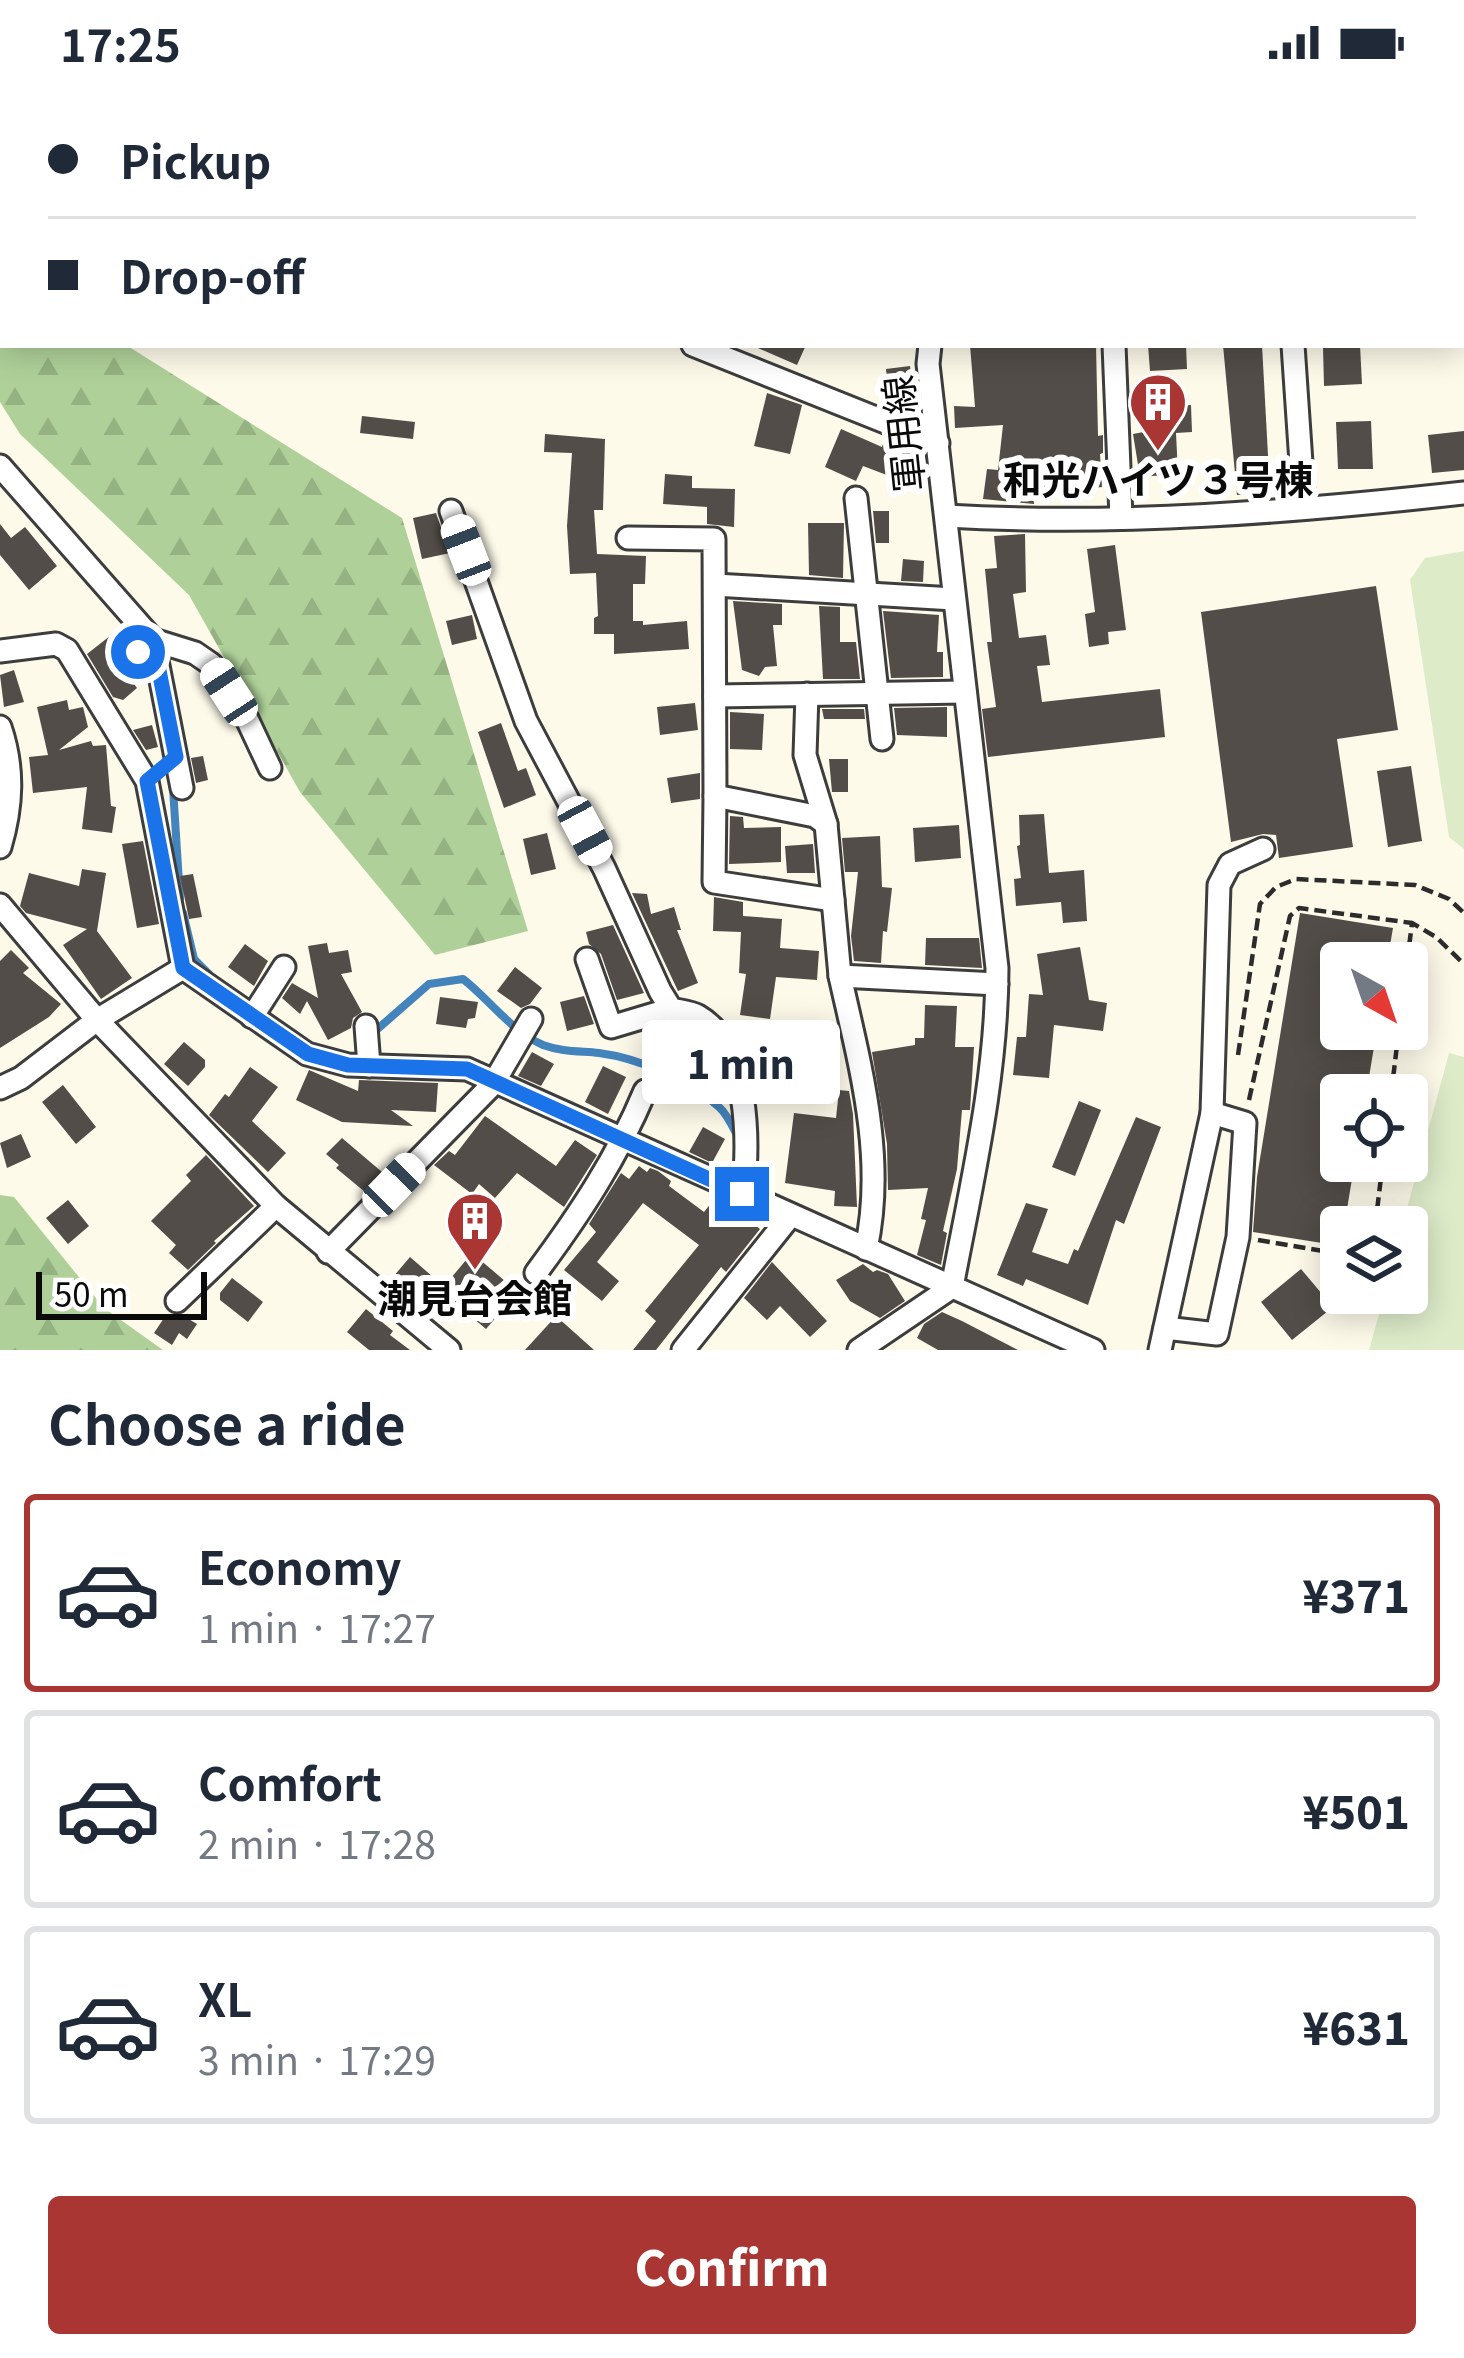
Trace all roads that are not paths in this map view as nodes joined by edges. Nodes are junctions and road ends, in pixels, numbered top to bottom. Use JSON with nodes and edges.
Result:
{"nodes":[{"id":1,"x":700,"y":348,"type":"edge"},
{"id":2,"x":930,"y":348,"type":"edge"},
{"id":3,"x":1114,"y":348,"type":"edge"},
{"id":4,"x":1293,"y":348,"type":"edge"},
{"id":5,"x":938,"y":443,"type":"junction"},
{"id":6,"x":0,"y":466,"type":"edge"},
{"id":7,"x":1464,"y":493,"type":"edge"},
{"id":8,"x":856,"y":499,"type":"dead end"},
{"id":9,"x":1304,"y":507,"type":"junction"},
{"id":10,"x":451,"y":511,"type":"dead end"},
{"id":11,"x":946,"y":516,"type":"junction"},
{"id":12,"x":1121,"y":517,"type":"junction"},
{"id":13,"x":628,"y":538,"type":"dead end"},
{"id":14,"x":715,"y":585,"type":"junction"},
{"id":15,"x":868,"y":594,"type":"junction"},
{"id":16,"x":954,"y":599,"type":"junction"},
{"id":17,"x":146,"y":646,"type":"junction"},
{"id":18,"x":0,"y":651,"type":"edge"},
{"id":19,"x":878,"y":692,"type":"junction"},
{"id":20,"x":964,"y":692,"type":"junction"},
{"id":21,"x":807,"y":694,"type":"junction"},
{"id":22,"x":715,"y":696,"type":"junction"},
{"id":23,"x":0,"y":727,"type":"edge"},
{"id":24,"x":882,"y":739,"type":"dead end"},
{"id":25,"x":171,"y":761,"type":"junction"},
{"id":26,"x":270,"y":768,"type":"dead end"},
{"id":27,"x":147,"y":781,"type":"junction"},
{"id":28,"x":182,"y":788,"type":"dead end"},
{"id":29,"x":715,"y":796,"type":"junction"},
{"id":30,"x":826,"y":824,"type":"junction"},
{"id":31,"x":0,"y":847,"type":"edge"},
{"id":32,"x":1263,"y":849,"type":"dead end"},
{"id":33,"x":833,"y":900,"type":"junction"},
{"id":34,"x":0,"y":905,"type":"edge"},
{"id":35,"x":587,"y":958,"type":"dead end"},
{"id":36,"x":284,"y":967,"type":"dead end"},
{"id":37,"x":183,"y":968,"type":"junction"},
{"id":38,"x":841,"y":976,"type":"junction"},
{"id":39,"x":997,"y":984,"type":"junction"},
{"id":40,"x":670,"y":1009,"type":"junction"},
{"id":41,"x":256,"y":1011,"type":"junction"},
{"id":42,"x":97,"y":1020,"type":"junction"},
{"id":43,"x":525,"y":1029,"type":"dead end"},
{"id":44,"x":493,"y":1084,"type":"junction"},
{"id":45,"x":0,"y":1088,"type":"edge"},
{"id":46,"x":646,"y":1090,"type":"dead end"},
{"id":47,"x":1212,"y":1113,"type":"junction"},
{"id":48,"x":624,"y":1142,"type":"junction"},
{"id":49,"x":742,"y":1194,"type":"junction"},
{"id":50,"x":276,"y":1206,"type":"junction"},
{"id":51,"x":791,"y":1215,"type":"junction"},
{"id":52,"x":866,"y":1249,"type":"junction"},
{"id":53,"x":328,"y":1252,"type":"junction"},
{"id":54,"x":536,"y":1273,"type":"dead end"},
{"id":55,"x":952,"y":1287,"type":"junction"},
{"id":56,"x":177,"y":1301,"type":"dead end"},
{"id":57,"x":1162,"y":1339,"type":"edge"},
{"id":58,"x":449,"y":1350,"type":"edge"},
{"id":59,"x":683,"y":1350,"type":"edge"},
{"id":60,"x":860,"y":1350,"type":"edge"},
{"id":61,"x":1093,"y":1350,"type":"edge"}],
"edges":[{"from":1,"to":5,"type":"street"},
{"from":2,"to":5,"type":"street","name":"軍用線"},
{"from":3,"to":12,"type":"street"},
{"from":4,"to":9,"type":"street"},
{"from":5,"to":11,"type":"street","name":"軍用線"},
{"from":6,"to":17,"type":"street"},
{"from":7,"to":9,"type":"street"},
{"from":8,"to":15,"type":"street"},
{"from":9,"to":12,"type":"street"},
{"from":10,"to":40,"type":"street"},
{"from":11,"to":12,"type":"street"},
{"from":11,"to":16,"type":"street","name":"軍用線"},
{"from":13,"to":14,"type":"street"},
{"from":14,"to":15,"type":"street"},
{"from":14,"to":22,"type":"street"},
{"from":15,"to":16,"type":"street"},
{"from":15,"to":19,"type":"street"},
{"from":16,"to":20,"type":"street","name":"軍用線"},
{"from":17,"to":25,"type":"street"},
{"from":17,"to":26,"type":"street"},
{"from":18,"to":27,"type":"street"},
{"from":19,"to":20,"type":"street"},
{"from":19,"to":21,"type":"street"},
{"from":19,"to":24,"type":"street"},
{"from":20,"to":39,"type":"street","name":"軍用線"},
{"from":21,"to":22,"type":"street"},
{"from":21,"to":30,"type":"street"},
{"from":22,"to":29,"type":"street"},
{"from":23,"to":31,"type":"street"},
{"from":25,"to":27,"type":"street"},
{"from":25,"to":28,"type":"street"},
{"from":27,"to":37,"type":"street"},
{"from":29,"to":30,"type":"street"},
{"from":29,"to":33,"type":"street"},
{"from":30,"to":33,"type":"street"},
{"from":32,"to":47,"type":"street"},
{"from":33,"to":38,"type":"street"},
{"from":34,"to":42,"type":"street"},
{"from":35,"to":40,"type":"street"},
{"from":36,"to":41,"type":"street"},
{"from":37,"to":41,"type":"street"},
{"from":37,"to":42,"type":"street"},
{"from":38,"to":39,"type":"street"},
{"from":38,"to":52,"type":"street"},
{"from":39,"to":55,"type":"street","name":"軍用線"},
{"from":40,"to":49,"type":"street"},
{"from":41,"to":44,"type":"street"},
{"from":42,"to":45,"type":"street"},
{"from":42,"to":50,"type":"street"},
{"from":43,"to":44,"type":"street"},
{"from":44,"to":48,"type":"street"},
{"from":44,"to":53,"type":"street"},
{"from":46,"to":48,"type":"street"},
{"from":47,"to":57,"type":"street"},
{"from":47,"to":57,"type":"street"},
{"from":48,"to":49,"type":"street"},
{"from":48,"to":54,"type":"street"},
{"from":49,"to":51,"type":"street"},
{"from":50,"to":53,"type":"street"},
{"from":50,"to":56,"type":"street"},
{"from":51,"to":52,"type":"street"},
{"from":51,"to":59,"type":"street"},
{"from":52,"to":55,"type":"street"},
{"from":53,"to":58,"type":"street"},
{"from":55,"to":60,"type":"street"},
{"from":55,"to":61,"type":"street"}]}
